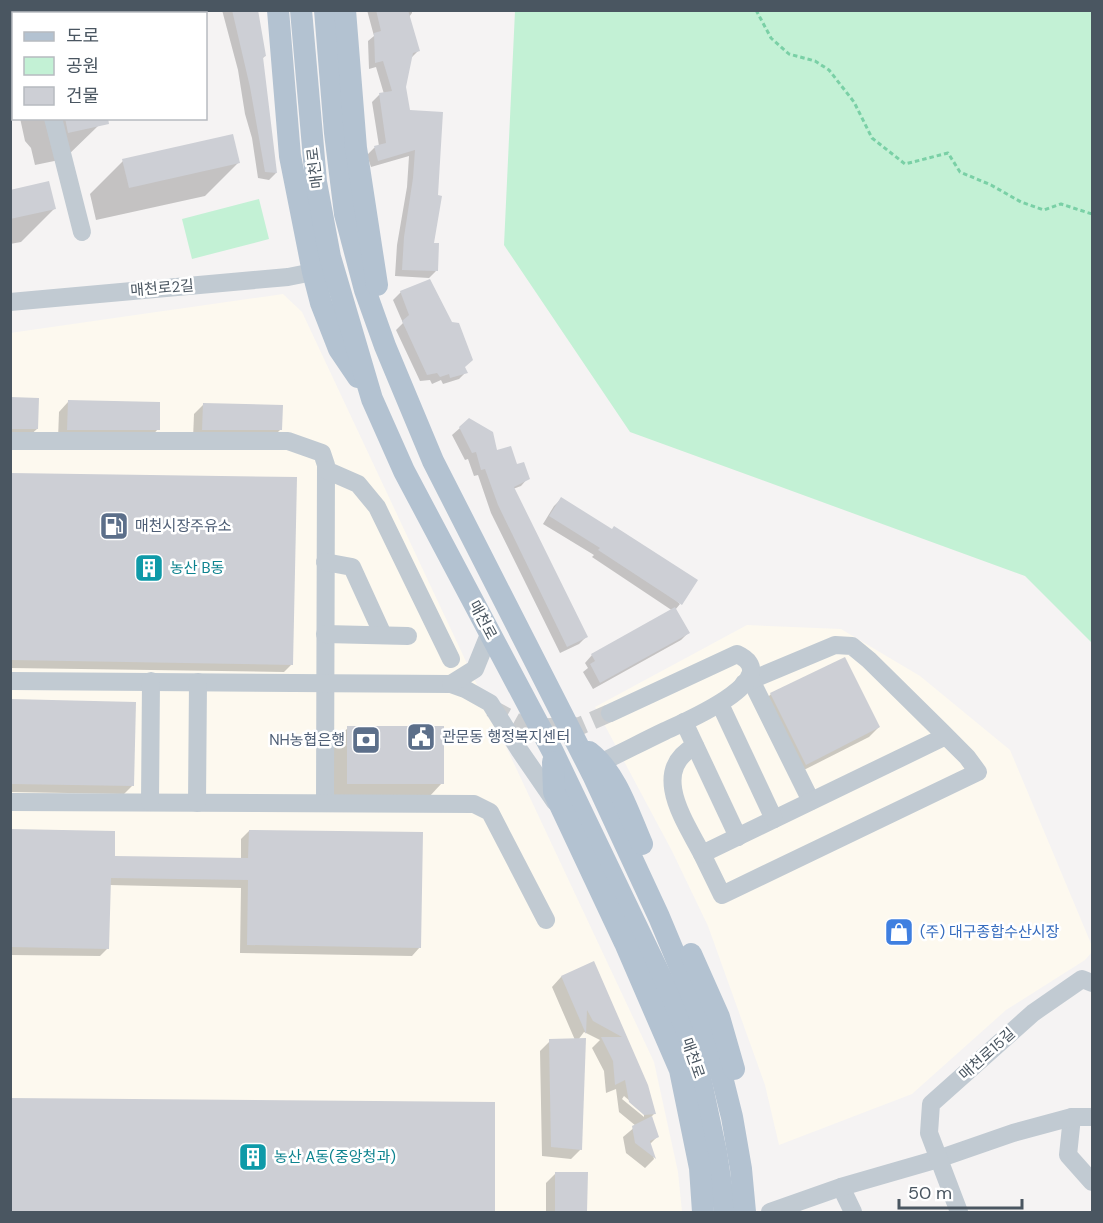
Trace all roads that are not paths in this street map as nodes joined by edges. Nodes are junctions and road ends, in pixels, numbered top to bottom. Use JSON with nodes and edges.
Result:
{"nodes":[{"id":1,"x":278,"y":10,"type":"edge"},
{"id":2,"x":301,"y":10,"type":"edge"},
{"id":3,"x":324,"y":10,"type":"edge"},
{"id":4,"x":345,"y":10,"type":"edge"},
{"id":5,"x":54,"y":120,"type":"edge"},
{"id":6,"x":82,"y":232,"type":"dead end"},
{"id":7,"x":313,"y":272,"type":"junction"},
{"id":8,"x":10,"y":302,"type":"edge"},
{"id":9,"x":385,"y":346,"type":"junction"},
{"id":10,"x":372,"y":399,"type":"junction"},
{"id":11,"x":10,"y":441,"type":"edge"},
{"id":12,"x":326,"y":470,"type":"junction"},
{"id":13,"x":325,"y":562,"type":"junction"},
{"id":14,"x":489,"y":632,"type":"junction"},
{"id":15,"x":325,"y":634,"type":"junction"},
{"id":16,"x":383,"y":635,"type":"junction"},
{"id":17,"x":408,"y":636,"type":"dead end"},
{"id":18,"x":451,"y":659,"type":"dead end"},
{"id":19,"x":10,"y":681,"type":"edge"},
{"id":20,"x":151,"y":681,"type":"junction"},
{"id":21,"x":198,"y":682,"type":"junction"},
{"id":22,"x":325,"y":682,"type":"junction"},
{"id":23,"x":748,"y":682,"type":"junction"},
{"id":24,"x":451,"y":684,"type":"junction"},
{"id":25,"x":720,"y":704,"type":"junction"},
{"id":26,"x":610,"y":713,"type":"tunnel mouth"},
{"id":27,"x":684,"y":722,"type":"junction"},
{"id":28,"x":946,"y":736,"type":"junction"},
{"id":29,"x":576,"y":741,"type":"junction"},
{"id":30,"x":695,"y":746,"type":"junction"},
{"id":31,"x":553,"y":752,"type":"junction"},
{"id":32,"x":602,"y":762,"type":"junction"},
{"id":33,"x":811,"y":801,"type":"junction"},
{"id":34,"x":10,"y":802,"type":"edge"},
{"id":35,"x":150,"y":802,"type":"junction"},
{"id":36,"x":197,"y":803,"type":"junction"},
{"id":37,"x":325,"y":803,"type":"junction"},
{"id":38,"x":565,"y":815,"type":"junction"},
{"id":39,"x":774,"y":819,"type":"junction"},
{"id":40,"x":738,"y":837,"type":"junction"},
{"id":41,"x":702,"y":854,"type":"junction"},
{"id":42,"x":546,"y":920,"type":"dead end"},
{"id":43,"x":1092,"y":983,"type":"edge"},
{"id":44,"x":1072,"y":1117,"type":"junction"},
{"id":45,"x":1092,"y":1117,"type":"edge"},
{"id":46,"x":938,"y":1159,"type":"junction"},
{"id":47,"x":1092,"y":1182,"type":"edge"},
{"id":48,"x":841,"y":1187,"type":"junction"},
{"id":49,"x":703,"y":1212,"type":"edge"},
{"id":50,"x":725,"y":1212,"type":"edge"},
{"id":51,"x":745,"y":1212,"type":"edge"},
{"id":52,"x":759,"y":1212,"type":"edge"},
{"id":53,"x":770,"y":1212,"type":"edge"},
{"id":54,"x":853,"y":1212,"type":"edge"},
{"id":55,"x":959,"y":1212,"type":"edge"}],
"edges":[{"from":1,"to":7,"type":"main road"},
{"from":2,"to":10,"type":"main road","name":"매천로"},
{"from":3,"to":9,"type":"main road","name":"매천로"},
{"from":4,"to":9,"type":"main road"},
{"from":5,"to":6,"type":"street"},
{"from":7,"to":8,"type":"street","name":"매천로2길"},
{"from":7,"to":10,"type":"main road"},
{"from":9,"to":29,"type":"main road","name":"매천로"},
{"from":10,"to":14,"type":"main road","name":"매천로"},
{"from":11,"to":12,"type":"street"},
{"from":12,"to":13,"type":"street"},
{"from":12,"to":18,"type":"street"},
{"from":13,"to":15,"type":"street"},
{"from":13,"to":16,"type":"street"},
{"from":14,"to":24,"type":"street"},
{"from":14,"to":31,"type":"main road","name":"매천로"},
{"from":15,"to":16,"type":"street"},
{"from":15,"to":22,"type":"street"},
{"from":16,"to":17,"type":"street"},
{"from":19,"to":20,"type":"street"},
{"from":20,"to":21,"type":"street"},
{"from":20,"to":35,"type":"street"},
{"from":21,"to":22,"type":"street"},
{"from":21,"to":36,"type":"street"},
{"from":22,"to":24,"type":"street"},
{"from":22,"to":37,"type":"street"},
{"from":23,"to":25,"type":"street"},
{"from":23,"to":26,"type":"street"},
{"from":23,"to":28,"type":"street"},
{"from":23,"to":33,"type":"street"},
{"from":24,"to":38,"type":"street"},
{"from":25,"to":27,"type":"street"},
{"from":25,"to":39,"type":"street"},
{"from":27,"to":30,"type":"street"},
{"from":27,"to":32,"type":"street"},
{"from":28,"to":33,"type":"street"},
{"from":28,"to":41,"type":"street"},
{"from":29,"to":32,"type":"main road"},
{"from":29,"to":51,"type":"main road","name":"매천로"},
{"from":30,"to":40,"type":"street"},
{"from":30,"to":41,"type":"street"},
{"from":31,"to":38,"type":"main road"},
{"from":31,"to":50,"type":"main road","name":"매천로"},
{"from":32,"to":52,"type":"main road"},
{"from":33,"to":39,"type":"street"},
{"from":34,"to":35,"type":"street"},
{"from":35,"to":36,"type":"street"},
{"from":36,"to":37,"type":"street"},
{"from":37,"to":42,"type":"street"},
{"from":38,"to":49,"type":"main road"},
{"from":39,"to":40,"type":"street"},
{"from":40,"to":41,"type":"street"},
{"from":43,"to":46,"type":"street","name":"매천로15길"},
{"from":44,"to":45,"type":"street"},
{"from":44,"to":46,"type":"street"},
{"from":44,"to":47,"type":"street"},
{"from":46,"to":48,"type":"street"},
{"from":46,"to":55,"type":"street","name":"매천로15길"},
{"from":48,"to":53,"type":"street"},
{"from":48,"to":54,"type":"street"}]}
